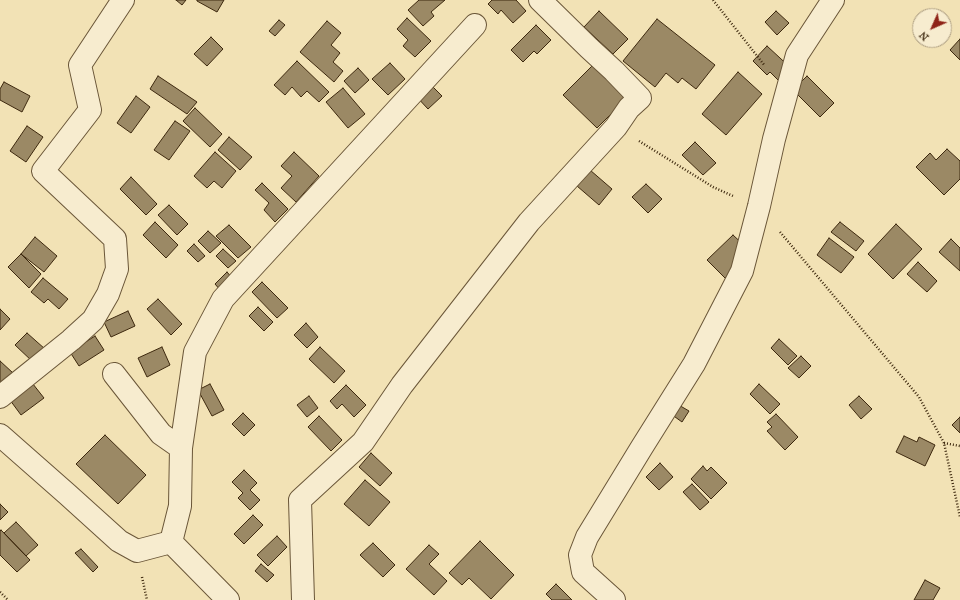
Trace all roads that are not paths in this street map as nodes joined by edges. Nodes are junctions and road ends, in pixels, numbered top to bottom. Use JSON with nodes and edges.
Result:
{"nodes":[{"id":1,"x":123,"y":0,"type":"edge"},
{"id":2,"x":540,"y":0,"type":"edge"},
{"id":3,"x":833,"y":0,"type":"edge"},
{"id":4,"x":474,"y":25,"type":"dead end"},
{"id":5,"x":114,"y":374,"type":"dead end"},
{"id":6,"x":0,"y":397,"type":"edge"},
{"id":7,"x":0,"y":435,"type":"edge"},
{"id":8,"x":180,"y":448,"type":"junction"},
{"id":9,"x":171,"y":542,"type":"junction"},
{"id":10,"x":600,"y":595,"type":"edge"},
{"id":11,"x":228,"y":600,"type":"edge"},
{"id":12,"x":303,"y":600,"type":"edge"}],
"edges":[{"from":1,"to":6,"type":"street"},
{"from":2,"to":12,"type":"street"},
{"from":3,"to":10,"type":"street"},
{"from":4,"to":8,"type":"street"},
{"from":5,"to":8,"type":"street"},
{"from":7,"to":9,"type":"street"},
{"from":8,"to":9,"type":"street"},
{"from":9,"to":11,"type":"street"}]}
